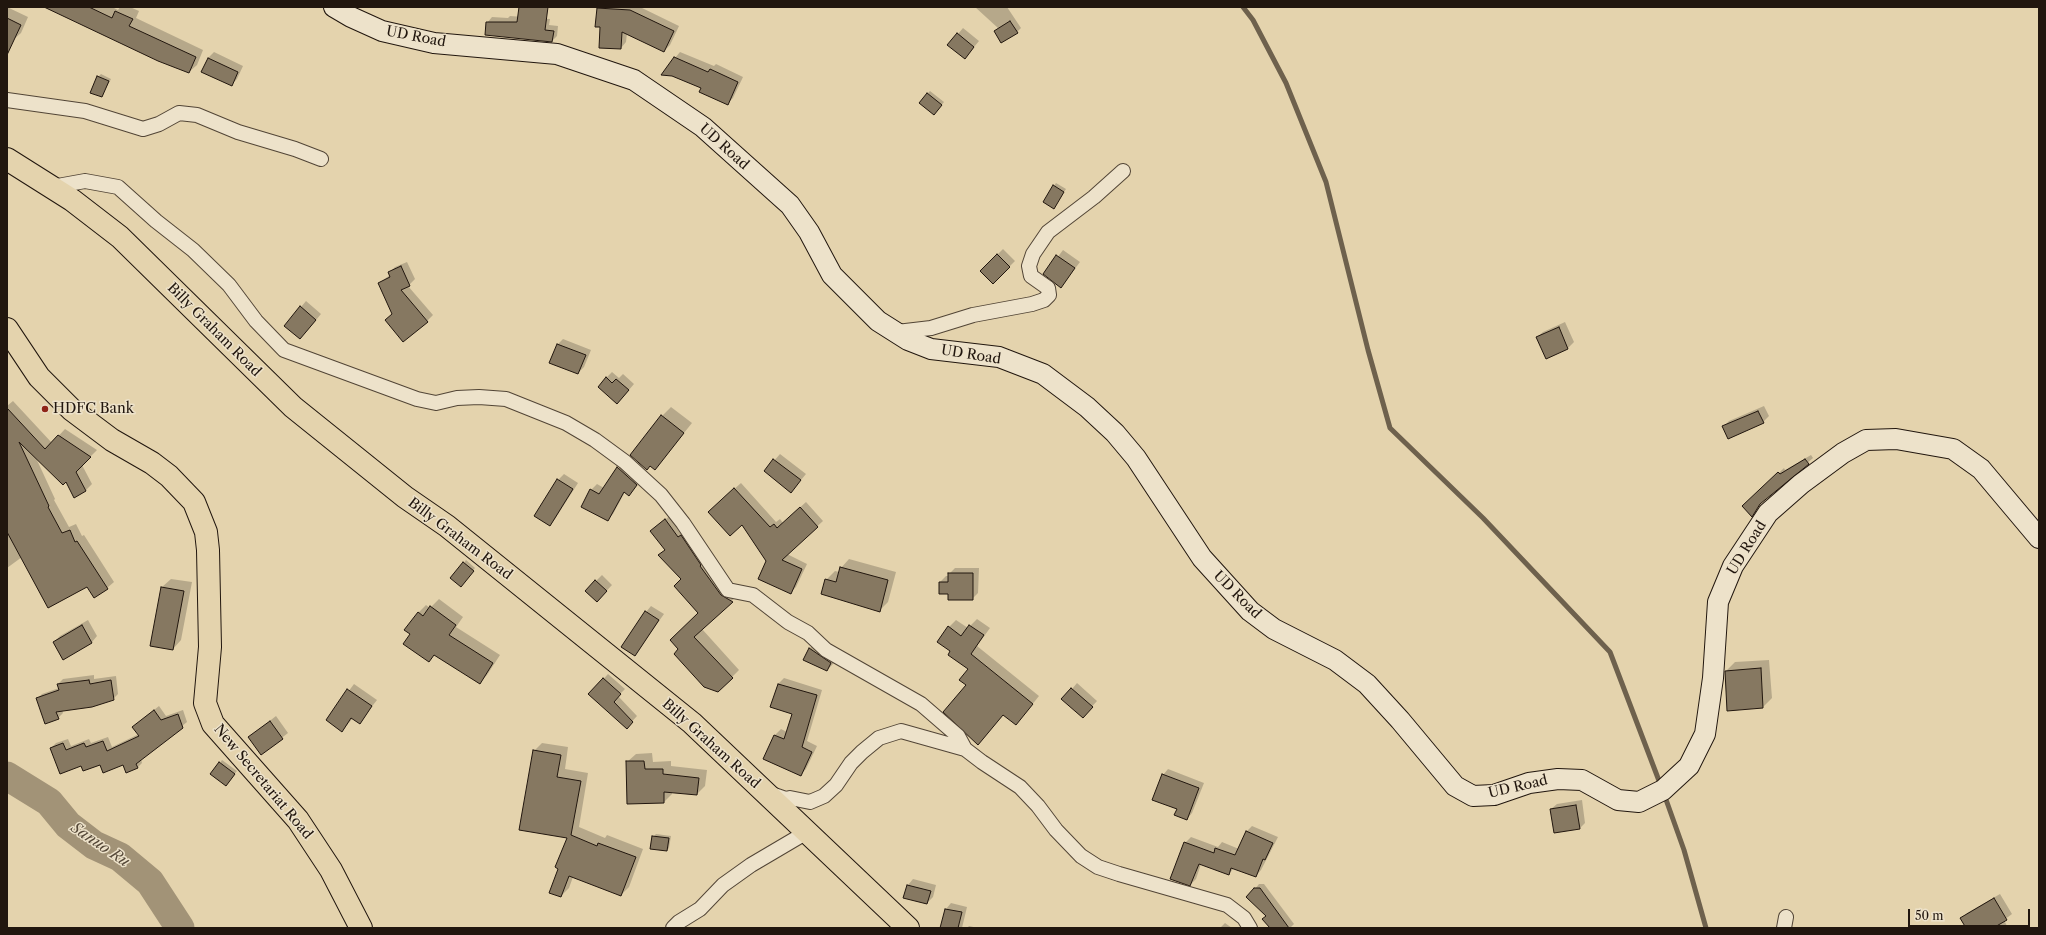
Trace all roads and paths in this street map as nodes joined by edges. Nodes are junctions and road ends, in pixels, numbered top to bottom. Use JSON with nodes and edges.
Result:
{"nodes":[{"id":1,"x":334,"y":7,"type":"edge"},
{"id":2,"x":7,"y":100,"type":"edge"},
{"id":3,"x":7,"y":159,"type":"edge"},
{"id":4,"x":322,"y":159,"type":"dead end"},
{"id":5,"x":1123,"y":171,"type":"dead end"},
{"id":6,"x":52,"y":187,"type":"junction"},
{"id":7,"x":7,"y":329,"type":"edge"},
{"id":8,"x":897,"y":332,"type":"junction"},
{"id":9,"x":2039,"y":538,"type":"edge"},
{"id":10,"x":964,"y":749,"type":"junction"},
{"id":11,"x":763,"y":790,"type":"junction"},
{"id":12,"x":807,"y":832,"type":"junction"},
{"id":13,"x":361,"y":928,"type":"edge"},
{"id":14,"x":673,"y":928,"type":"edge"},
{"id":15,"x":908,"y":928,"type":"edge"},
{"id":16,"x":1250,"y":928,"type":"edge"}],
"edges":[{"from":1,"to":8,"type":"main road","name":"UD Road"},
{"from":2,"to":4,"type":"street"},
{"from":3,"to":6,"type":"main road","name":"Billy Graham Road"},
{"from":5,"to":8,"type":"street"},
{"from":6,"to":10,"type":"street"},
{"from":6,"to":11,"type":"main road","name":"Billy Graham Road"},
{"from":7,"to":13,"type":"main road","name":"New Secretariat Road"},
{"from":8,"to":9,"type":"main road","name":"UD Road"},
{"from":10,"to":11,"type":"street"},
{"from":10,"to":16,"type":"street"},
{"from":11,"to":12,"type":"main road","name":"Billy Graham Road"},
{"from":12,"to":14,"type":"street"},
{"from":12,"to":15,"type":"main road","name":"Billy Graham Road"}]}
